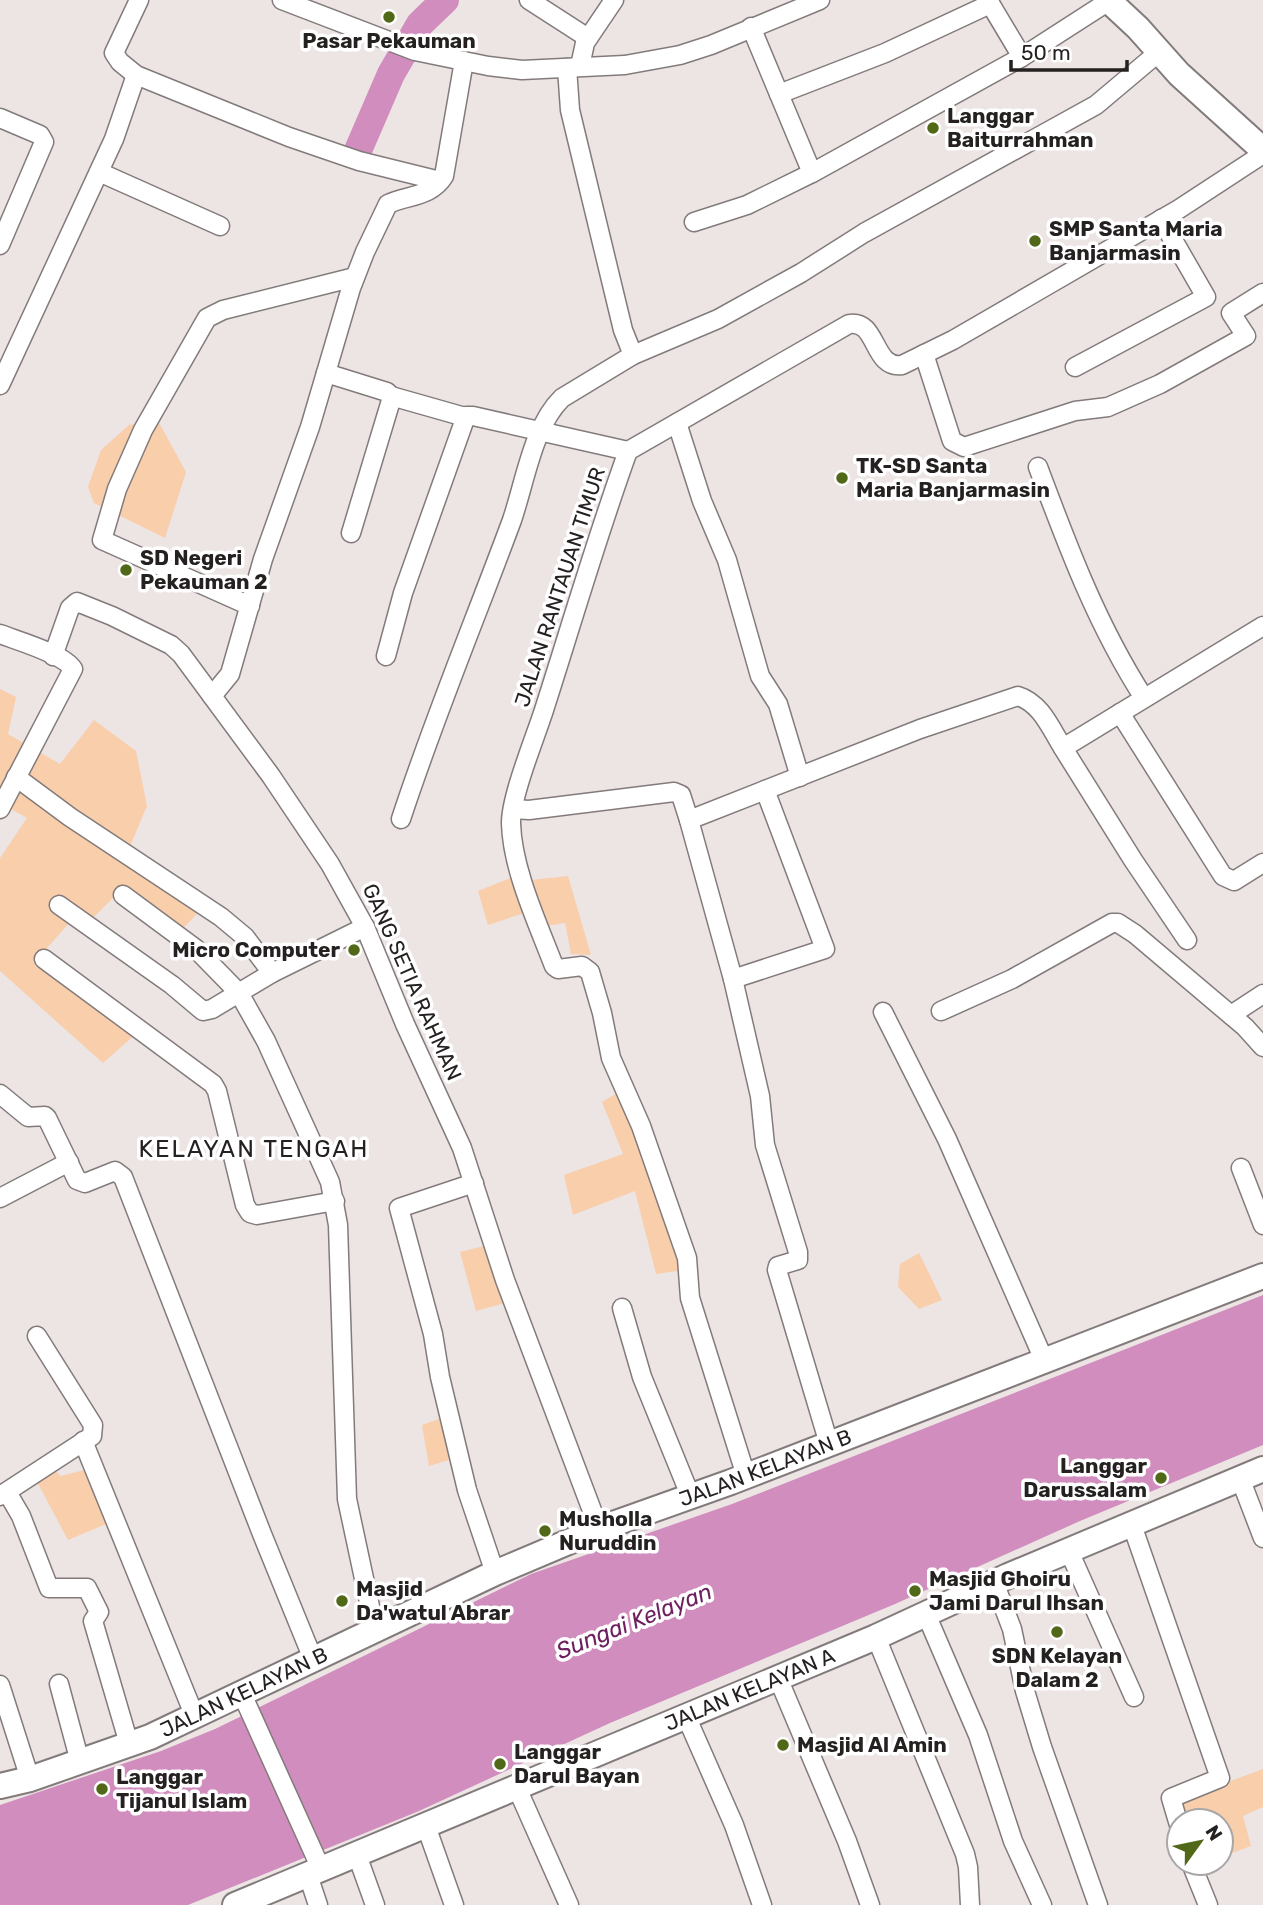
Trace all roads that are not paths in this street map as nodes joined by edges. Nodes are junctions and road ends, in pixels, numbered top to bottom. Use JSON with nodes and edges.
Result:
{"nodes":[{"id":1,"x":139,"y":0,"type":"edge"},
{"id":2,"x":282,"y":0,"type":"edge"},
{"id":3,"x":530,"y":0,"type":"edge"},
{"id":4,"x":614,"y":0,"type":"edge"},
{"id":5,"x":820,"y":0,"type":"edge"},
{"id":6,"x":1109,"y":1,"type":"edge"},
{"id":7,"x":989,"y":2,"type":"edge"},
{"id":8,"x":751,"y":27,"type":"junction"},
{"id":9,"x":589,"y":38,"type":"junction"},
{"id":10,"x":1159,"y":52,"type":"junction"},
{"id":11,"x":1022,"y":57,"type":"junction"},
{"id":12,"x":464,"y":61,"type":"junction"},
{"id":13,"x":573,"y":67,"type":"junction"},
{"id":14,"x":136,"y":75,"type":"junction"},
{"id":15,"x":779,"y":94,"type":"junction"},
{"id":16,"x":0,"y":118,"type":"edge"},
{"id":17,"x":1263,"y":152,"type":"edge"},
{"id":18,"x":99,"y":172,"type":"junction"},
{"id":19,"x":812,"y":173,"type":"junction"},
{"id":20,"x":440,"y":181,"type":"junction"},
{"id":21,"x":1161,"y":219,"type":"junction"},
{"id":22,"x":694,"y":222,"type":"dead end"},
{"id":23,"x":220,"y":226,"type":"dead end"},
{"id":24,"x":0,"y":245,"type":"edge"},
{"id":25,"x":355,"y":277,"type":"junction"},
{"id":26,"x":1263,"y":293,"type":"edge"},
{"id":27,"x":924,"y":354,"type":"junction"},
{"id":28,"x":633,"y":355,"type":"junction"},
{"id":29,"x":1075,"y":367,"type":"dead end"},
{"id":30,"x":326,"y":373,"type":"junction"},
{"id":31,"x":0,"y":385,"type":"edge"},
{"id":32,"x":391,"y":396,"type":"junction"},
{"id":33,"x":465,"y":417,"type":"junction"},
{"id":34,"x":677,"y":423,"type":"junction"},
{"id":35,"x":540,"y":431,"type":"junction"},
{"id":36,"x":628,"y":450,"type":"junction"},
{"id":37,"x":1038,"y":467,"type":"dead end"},
{"id":38,"x":351,"y":533,"type":"dead end"},
{"id":39,"x":250,"y":606,"type":"junction"},
{"id":40,"x":1263,"y":626,"type":"edge"},
{"id":41,"x":0,"y":634,"type":"edge"},
{"id":42,"x":53,"y":656,"type":"junction"},
{"id":43,"x":386,"y":656,"type":"dead end"},
{"id":44,"x":212,"y":696,"type":"junction"},
{"id":45,"x":1143,"y":698,"type":"junction"},
{"id":46,"x":1120,"y":713,"type":"junction"},
{"id":47,"x":1063,"y":748,"type":"junction"},
{"id":48,"x":16,"y":777,"type":"junction"},
{"id":49,"x":800,"y":777,"type":"junction"},
{"id":50,"x":765,"y":790,"type":"junction"},
{"id":51,"x":0,"y":809,"type":"edge"},
{"id":52,"x":513,"y":810,"type":"junction"},
{"id":53,"x":401,"y":819,"type":"dead end"},
{"id":54,"x":689,"y":820,"type":"junction"},
{"id":55,"x":1263,"y":863,"type":"edge"},
{"id":56,"x":123,"y":895,"type":"dead end"},
{"id":57,"x":59,"y":905,"type":"dead end"},
{"id":58,"x":365,"y":927,"type":"junction"},
{"id":59,"x":1187,"y":940,"type":"dead end"},
{"id":60,"x":44,"y":959,"type":"dead end"},
{"id":61,"x":271,"y":973,"type":"junction"},
{"id":62,"x":733,"y":979,"type":"junction"},
{"id":63,"x":239,"y":993,"type":"junction"},
{"id":64,"x":1263,"y":994,"type":"edge"},
{"id":65,"x":941,"y":1011,"type":"dead end"},
{"id":66,"x":883,"y":1012,"type":"dead end"},
{"id":67,"x":1231,"y":1015,"type":"junction"},
{"id":68,"x":1263,"y":1047,"type":"edge"},
{"id":69,"x":0,"y":1094,"type":"edge"},
{"id":70,"x":69,"y":1162,"type":"junction"},
{"id":71,"x":1241,"y":1168,"type":"dead end"},
{"id":72,"x":474,"y":1183,"type":"junction"},
{"id":73,"x":0,"y":1198,"type":"edge"},
{"id":74,"x":335,"y":1201,"type":"junction"},
{"id":75,"x":1263,"y":1225,"type":"edge"},
{"id":76,"x":1263,"y":1276,"type":"edge"},
{"id":77,"x":621,"y":1307,"type":"dead end"},
{"id":78,"x":37,"y":1336,"type":"dead end"},
{"id":79,"x":1044,"y":1360,"type":"junction"},
{"id":80,"x":83,"y":1441,"type":"junction"},
{"id":81,"x":829,"y":1444,"type":"junction"},
{"id":82,"x":1252,"y":1473,"type":"edge"},
{"id":83,"x":746,"y":1476,"type":"junction"},
{"id":84,"x":4,"y":1494,"type":"edge"},
{"id":85,"x":690,"y":1495,"type":"junction"},
{"id":86,"x":1132,"y":1525,"type":"junction"},
{"id":87,"x":599,"y":1529,"type":"junction"},
{"id":88,"x":1263,"y":1538,"type":"edge"},
{"id":89,"x":1069,"y":1550,"type":"junction"},
{"id":90,"x":495,"y":1573,"type":"junction"},
{"id":91,"x":994,"y":1582,"type":"junction"},
{"id":92,"x":926,"y":1614,"type":"junction"},
{"id":93,"x":375,"y":1630,"type":"junction"},
{"id":94,"x":876,"y":1637,"type":"junction"},
{"id":95,"x":313,"y":1659,"type":"junction"},
{"id":96,"x":778,"y":1678,"type":"junction"},
{"id":97,"x":59,"y":1684,"type":"dead end"},
{"id":98,"x":0,"y":1685,"type":"edge"},
{"id":99,"x":1134,"y":1696,"type":"dead end"},
{"id":100,"x":244,"y":1700,"type":"junction"},
{"id":101,"x":686,"y":1716,"type":"junction"},
{"id":102,"x":195,"y":1717,"type":"junction"},
{"id":103,"x":129,"y":1744,"type":"junction"},
{"id":104,"x":80,"y":1762,"type":"junction"},
{"id":105,"x":30,"y":1779,"type":"junction"},
{"id":106,"x":0,"y":1786,"type":"edge"},
{"id":107,"x":517,"y":1788,"type":"junction"},
{"id":108,"x":1174,"y":1807,"type":"edge"},
{"id":109,"x":426,"y":1826,"type":"junction"},
{"id":110,"x":356,"y":1855,"type":"junction"},
{"id":111,"x":316,"y":1868,"type":"junction"},
{"id":112,"x":1197,"y":1877,"type":"edge"},
{"id":113,"x":235,"y":1905,"type":"edge"},
{"id":114,"x":318,"y":1905,"type":"edge"},
{"id":115,"x":376,"y":1905,"type":"edge"},
{"id":116,"x":454,"y":1905,"type":"edge"},
{"id":117,"x":569,"y":1905,"type":"edge"},
{"id":118,"x":762,"y":1905,"type":"edge"},
{"id":119,"x":870,"y":1905,"type":"edge"},
{"id":120,"x":970,"y":1905,"type":"edge"},
{"id":121,"x":1042,"y":1905,"type":"edge"},
{"id":122,"x":1098,"y":1905,"type":"edge"},
{"id":123,"x":1208,"y":1905,"type":"edge"}],
"edges":[{"from":1,"to":14,"type":"street"},
{"from":2,"to":12,"type":"street"},
{"from":3,"to":9,"type":"street"},
{"from":4,"to":9,"type":"street"},
{"from":5,"to":8,"type":"street"},
{"from":6,"to":10,"type":"street"},
{"from":6,"to":11,"type":"street"},
{"from":7,"to":11,"type":"street"},
{"from":7,"to":15,"type":"street"},
{"from":8,"to":13,"type":"street"},
{"from":8,"to":15,"type":"street"},
{"from":9,"to":13,"type":"street"},
{"from":10,"to":17,"type":"street"},
{"from":10,"to":28,"type":"street"},
{"from":11,"to":19,"type":"street"},
{"from":12,"to":13,"type":"street"},
{"from":12,"to":20,"type":"street"},
{"from":13,"to":28,"type":"street"},
{"from":14,"to":18,"type":"street"},
{"from":14,"to":20,"type":"street"},
{"from":15,"to":19,"type":"street"},
{"from":16,"to":24,"type":"street"},
{"from":17,"to":21,"type":"street","name":"JALAN RANTAUAN TIMUR"},
{"from":18,"to":23,"type":"street"},
{"from":18,"to":31,"type":"street"},
{"from":19,"to":22,"type":"street"},
{"from":20,"to":25,"type":"street"},
{"from":21,"to":27,"type":"street","name":"JALAN RANTAUAN TIMUR"},
{"from":21,"to":29,"type":"street"},
{"from":25,"to":30,"type":"street"},
{"from":25,"to":39,"type":"street"},
{"from":26,"to":27,"type":"street"},
{"from":27,"to":34,"type":"street","name":"JALAN RANTAUAN TIMUR"},
{"from":28,"to":35,"type":"street"},
{"from":30,"to":32,"type":"street"},
{"from":30,"to":39,"type":"street"},
{"from":32,"to":33,"type":"street"},
{"from":32,"to":38,"type":"street"},
{"from":33,"to":35,"type":"street"},
{"from":33,"to":43,"type":"street"},
{"from":34,"to":36,"type":"street","name":"JALAN RANTAUAN TIMUR"},
{"from":34,"to":49,"type":"street"},
{"from":35,"to":36,"type":"street"},
{"from":35,"to":53,"type":"street"},
{"from":36,"to":52,"type":"street","name":"JALAN RANTAUAN TIMUR"},
{"from":37,"to":45,"type":"street"},
{"from":39,"to":44,"type":"street"},
{"from":40,"to":45,"type":"street"},
{"from":41,"to":42,"type":"street"},
{"from":42,"to":44,"type":"street","name":"GANG SETIA RAHMAN"},
{"from":42,"to":48,"type":"street"},
{"from":44,"to":58,"type":"street","name":"GANG SETIA RAHMAN"},
{"from":45,"to":46,"type":"street"},
{"from":46,"to":47,"type":"street"},
{"from":46,"to":55,"type":"street"},
{"from":47,"to":49,"type":"street"},
{"from":47,"to":59,"type":"street"},
{"from":48,"to":51,"type":"street"},
{"from":48,"to":61,"type":"street"},
{"from":49,"to":50,"type":"street"},
{"from":50,"to":54,"type":"street"},
{"from":50,"to":62,"type":"street"},
{"from":52,"to":54,"type":"street"},
{"from":52,"to":83,"type":"street","name":"JALAN RANTAUAN TIMUR"},
{"from":54,"to":62,"type":"street"},
{"from":56,"to":63,"type":"street"},
{"from":57,"to":63,"type":"street"},
{"from":58,"to":61,"type":"street"},
{"from":58,"to":72,"type":"street","name":"GANG SETIA RAHMAN"},
{"from":60,"to":74,"type":"street"},
{"from":61,"to":63,"type":"street"},
{"from":62,"to":81,"type":"street"},
{"from":63,"to":74,"type":"street"},
{"from":64,"to":67,"type":"street"},
{"from":65,"to":67,"type":"street"},
{"from":66,"to":79,"type":"street"},
{"from":67,"to":68,"type":"street"},
{"from":69,"to":70,"type":"street"},
{"from":70,"to":73,"type":"street"},
{"from":70,"to":95,"type":"street"},
{"from":71,"to":75,"type":"street"},
{"from":72,"to":87,"type":"street","name":"GANG SETIA RAHMAN"},
{"from":72,"to":90,"type":"street"},
{"from":74,"to":93,"type":"street"},
{"from":76,"to":79,"type":"street","name":"JALAN KELAYAN B"},
{"from":77,"to":85,"type":"street"},
{"from":78,"to":80,"type":"street"},
{"from":79,"to":81,"type":"street","name":"JALAN KELAYAN B"},
{"from":80,"to":84,"type":"street"},
{"from":80,"to":102,"type":"street"},
{"from":81,"to":83,"type":"street","name":"JALAN KELAYAN B"},
{"from":82,"to":86,"type":"street","name":"JALAN KELAYAN A"},
{"from":82,"to":88,"type":"street"},
{"from":83,"to":85,"type":"street","name":"JALAN KELAYAN B"},
{"from":84,"to":103,"type":"street"},
{"from":85,"to":87,"type":"street","name":"JALAN KELAYAN B"},
{"from":86,"to":89,"type":"street","name":"JALAN KELAYAN A"},
{"from":86,"to":108,"type":"street"},
{"from":87,"to":90,"type":"street","name":"JALAN KELAYAN B"},
{"from":89,"to":91,"type":"street","name":"JALAN KELAYAN A"},
{"from":89,"to":99,"type":"street"},
{"from":90,"to":93,"type":"street","name":"JALAN KELAYAN B"},
{"from":91,"to":92,"type":"street","name":"JALAN KELAYAN A"},
{"from":91,"to":122,"type":"street"},
{"from":92,"to":94,"type":"street","name":"JALAN KELAYAN A"},
{"from":92,"to":121,"type":"street"},
{"from":93,"to":95,"type":"street","name":"JALAN KELAYAN B"},
{"from":94,"to":96,"type":"street","name":"JALAN KELAYAN A"},
{"from":94,"to":120,"type":"street"},
{"from":95,"to":100,"type":"street","name":"JALAN KELAYAN B"},
{"from":96,"to":101,"type":"street","name":"JALAN KELAYAN A"},
{"from":96,"to":119,"type":"street"},
{"from":97,"to":104,"type":"street"},
{"from":98,"to":105,"type":"street"},
{"from":100,"to":102,"type":"street","name":"JALAN KELAYAN B"},
{"from":100,"to":111,"type":"street"},
{"from":101,"to":107,"type":"street","name":"JALAN KELAYAN A"},
{"from":101,"to":118,"type":"street"},
{"from":102,"to":103,"type":"street","name":"JALAN KELAYAN B"},
{"from":103,"to":104,"type":"street","name":"JALAN KELAYAN B"},
{"from":104,"to":105,"type":"street","name":"JALAN KELAYAN B"},
{"from":105,"to":106,"type":"street","name":"JALAN KELAYAN B"},
{"from":107,"to":109,"type":"street","name":"JALAN KELAYAN A"},
{"from":107,"to":117,"type":"street"},
{"from":109,"to":110,"type":"street","name":"JALAN KELAYAN A"},
{"from":109,"to":116,"type":"street"},
{"from":110,"to":111,"type":"street","name":"JALAN KELAYAN A"},
{"from":110,"to":115,"type":"street"},
{"from":111,"to":113,"type":"street","name":"JALAN KELAYAN A"},
{"from":111,"to":114,"type":"street"},
{"from":112,"to":123,"type":"street"}]}
